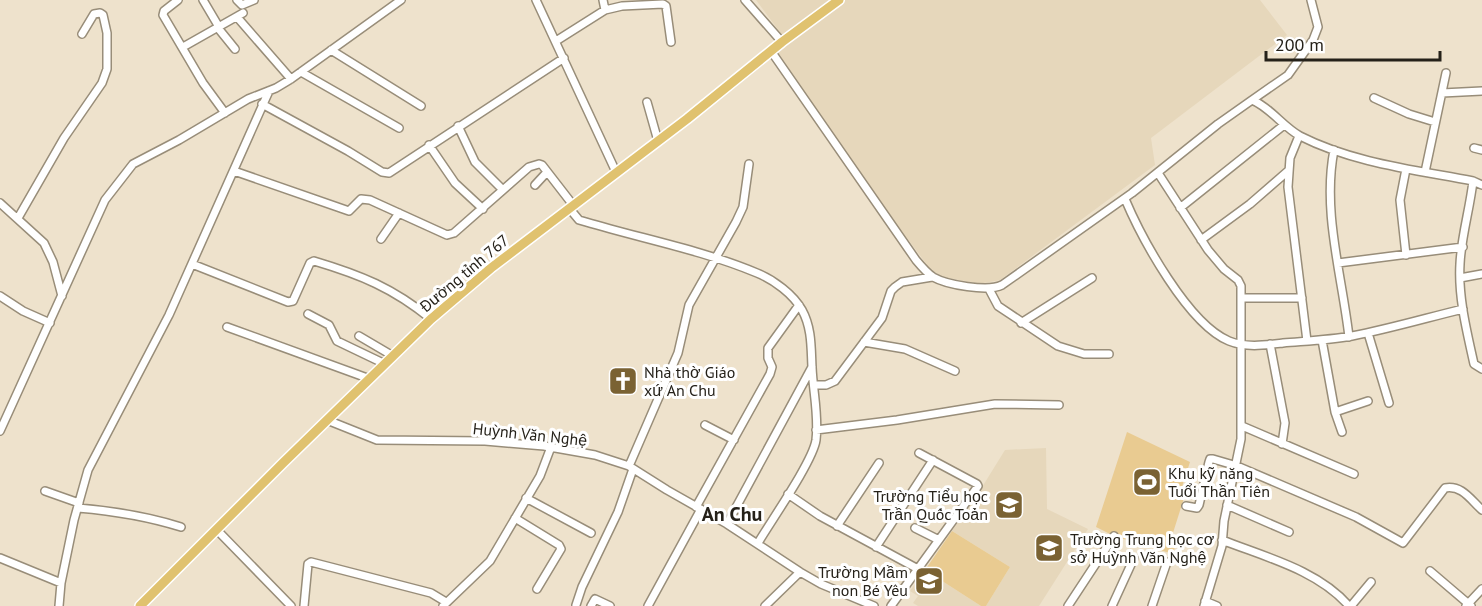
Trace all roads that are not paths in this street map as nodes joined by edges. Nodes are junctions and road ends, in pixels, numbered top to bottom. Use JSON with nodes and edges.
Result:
{"nodes":[{"id":1,"x":178,"y":0,"type":"edge"},
{"id":2,"x":202,"y":0,"type":"edge"},
{"id":3,"x":237,"y":0,"type":"edge"},
{"id":4,"x":254,"y":0,"type":"edge"},
{"id":5,"x":400,"y":0,"type":"edge"},
{"id":6,"x":536,"y":0,"type":"edge"},
{"id":7,"x":603,"y":0,"type":"edge"},
{"id":8,"x":745,"y":0,"type":"edge"},
{"id":9,"x":839,"y":0,"type":"edge"},
{"id":10,"x":1311,"y":0,"type":"edge"},
{"id":11,"x":623,"y":3,"type":"edge"},
{"id":12,"x":605,"y":10,"type":"junction"},
{"id":13,"x":218,"y":28,"type":"junction"},
{"id":14,"x":82,"y":33,"type":"dead end"},
{"id":15,"x":556,"y":41,"type":"junction"},
{"id":16,"x":671,"y":42,"type":"dead end"},
{"id":17,"x":782,"y":42,"type":"junction"},
{"id":18,"x":183,"y":47,"type":"junction"},
{"id":19,"x":235,"y":49,"type":"dead end"},
{"id":20,"x":331,"y":50,"type":"junction"},
{"id":21,"x":771,"y":51,"type":"junction"},
{"id":22,"x":564,"y":58,"type":"junction"},
{"id":23,"x":301,"y":72,"type":"junction"},
{"id":24,"x":1446,"y":73,"type":"dead end"},
{"id":25,"x":291,"y":79,"type":"junction"},
{"id":26,"x":269,"y":91,"type":"junction"},
{"id":27,"x":1482,"y":91,"type":"edge"},
{"id":28,"x":1442,"y":93,"type":"junction"},
{"id":29,"x":1374,"y":98,"type":"dead end"},
{"id":30,"x":1252,"y":100,"type":"junction"},
{"id":31,"x":647,"y":102,"type":"dead end"},
{"id":32,"x":262,"y":104,"type":"junction"},
{"id":33,"x":421,"y":106,"type":"dead end"},
{"id":34,"x":225,"y":113,"type":"junction"},
{"id":35,"x":1435,"y":122,"type":"junction"},
{"id":36,"x":1284,"y":125,"type":"junction"},
{"id":37,"x":458,"y":126,"type":"junction"},
{"id":38,"x":399,"y":128,"type":"dead end"},
{"id":39,"x":1299,"y":135,"type":"junction"},
{"id":40,"x":658,"y":141,"type":"junction"},
{"id":41,"x":429,"y":146,"type":"junction"},
{"id":42,"x":1334,"y":150,"type":"junction"},
{"id":43,"x":749,"y":164,"type":"dead end"},
{"id":44,"x":1406,"y":169,"type":"junction"},
{"id":45,"x":234,"y":171,"type":"junction"},
{"id":46,"x":1288,"y":171,"type":"junction"},
{"id":47,"x":547,"y":172,"type":"junction"},
{"id":48,"x":616,"y":172,"type":"junction"},
{"id":49,"x":1425,"y":172,"type":"junction"},
{"id":50,"x":1158,"y":173,"type":"junction"},
{"id":51,"x":1473,"y":181,"type":"junction"},
{"id":52,"x":536,"y":184,"type":"dead end"},
{"id":53,"x":1482,"y":185,"type":"edge"},
{"id":54,"x":504,"y":190,"type":"junction"},
{"id":55,"x":1125,"y":199,"type":"junction"},
{"id":56,"x":0,"y":203,"type":"edge"},
{"id":57,"x":571,"y":207,"type":"junction"},
{"id":58,"x":1180,"y":207,"type":"junction"},
{"id":59,"x":483,"y":209,"type":"junction"},
{"id":60,"x":399,"y":213,"type":"junction"},
{"id":61,"x":18,"y":218,"type":"junction"},
{"id":62,"x":381,"y":239,"type":"dead end"},
{"id":63,"x":1201,"y":240,"type":"junction"},
{"id":64,"x":1463,"y":247,"type":"junction"},
{"id":65,"x":1406,"y":255,"type":"junction"},
{"id":66,"x":714,"y":258,"type":"junction"},
{"id":67,"x":1338,"y":263,"type":"junction"},
{"id":68,"x":192,"y":264,"type":"junction"},
{"id":69,"x":1482,"y":274,"type":"edge"},
{"id":70,"x":932,"y":277,"type":"junction"},
{"id":71,"x":1092,"y":278,"type":"dead end"},
{"id":72,"x":1460,"y":278,"type":"junction"},
{"id":73,"x":989,"y":289,"type":"junction"},
{"id":74,"x":0,"y":296,"type":"edge"},
{"id":75,"x":62,"y":296,"type":"junction"},
{"id":76,"x":1241,"y":298,"type":"junction"},
{"id":77,"x":1302,"y":298,"type":"junction"},
{"id":78,"x":799,"y":305,"type":"junction"},
{"id":79,"x":1463,"y":309,"type":"junction"},
{"id":80,"x":308,"y":314,"type":"dead end"},
{"id":81,"x":431,"y":319,"type":"junction"},
{"id":82,"x":50,"y":322,"type":"junction"},
{"id":83,"x":1021,"y":323,"type":"junction"},
{"id":84,"x":227,"y":327,"type":"dead end"},
{"id":85,"x":1368,"y":333,"type":"junction"},
{"id":86,"x":359,"y":336,"type":"dead end"},
{"id":87,"x":1349,"y":337,"type":"junction"},
{"id":88,"x":1322,"y":340,"type":"junction"},
{"id":89,"x":1307,"y":341,"type":"junction"},
{"id":90,"x":864,"y":342,"type":"junction"},
{"id":91,"x":1241,"y":344,"type":"junction"},
{"id":92,"x":1270,"y":344,"type":"junction"},
{"id":93,"x":1109,"y":354,"type":"dead end"},
{"id":94,"x":393,"y":356,"type":"junction"},
{"id":95,"x":385,"y":364,"type":"junction"},
{"id":96,"x":812,"y":368,"type":"junction"},
{"id":97,"x":1482,"y":369,"type":"edge"},
{"id":98,"x":955,"y":371,"type":"dead end"},
{"id":99,"x":370,"y":380,"type":"junction"},
{"id":100,"x":815,"y":385,"type":"junction"},
{"id":101,"x":1368,"y":401,"type":"dead end"},
{"id":102,"x":1389,"y":403,"type":"dead end"},
{"id":103,"x":1059,"y":405,"type":"dead end"},
{"id":104,"x":1335,"y":412,"type":"junction"},
{"id":105,"x":2,"y":420,"type":"edge"},
{"id":106,"x":327,"y":420,"type":"junction"},
{"id":107,"x":705,"y":425,"type":"dead end"},
{"id":108,"x":1242,"y":426,"type":"junction"},
{"id":109,"x":816,"y":430,"type":"junction"},
{"id":110,"x":0,"y":431,"type":"edge"},
{"id":111,"x":1342,"y":432,"type":"dead end"},
{"id":112,"x":734,"y":440,"type":"junction"},
{"id":113,"x":1282,"y":444,"type":"junction"},
{"id":114,"x":551,"y":447,"type":"junction"},
{"id":115,"x":919,"y":453,"type":"dead end"},
{"id":116,"x":933,"y":460,"type":"junction"},
{"id":117,"x":879,"y":463,"type":"dead end"},
{"id":118,"x":1237,"y":466,"type":"junction"},
{"id":119,"x":631,"y":468,"type":"junction"},
{"id":120,"x":1354,"y":474,"type":"dead end"},
{"id":121,"x":45,"y":491,"type":"dead end"},
{"id":122,"x":788,"y":494,"type":"junction"},
{"id":123,"x":526,"y":498,"type":"junction"},
{"id":124,"x":79,"y":505,"type":"junction"},
{"id":125,"x":1227,"y":505,"type":"junction"},
{"id":126,"x":1186,"y":506,"type":"dead end"},
{"id":127,"x":698,"y":508,"type":"junction"},
{"id":128,"x":1482,"y":510,"type":"edge"},
{"id":129,"x":515,"y":518,"type":"junction"},
{"id":130,"x":727,"y":524,"type":"junction"},
{"id":131,"x":837,"y":526,"type":"junction"},
{"id":132,"x":181,"y":527,"type":"dead end"},
{"id":133,"x":915,"y":528,"type":"dead end"},
{"id":134,"x":217,"y":530,"type":"junction"},
{"id":135,"x":1288,"y":532,"type":"dead end"},
{"id":136,"x":591,"y":533,"type":"dead end"},
{"id":137,"x":1114,"y":536,"type":"dead end"},
{"id":138,"x":939,"y":540,"type":"junction"},
{"id":139,"x":1222,"y":540,"type":"junction"},
{"id":140,"x":758,"y":543,"type":"junction"},
{"id":141,"x":876,"y":547,"type":"junction"},
{"id":142,"x":0,"y":558,"type":"edge"},
{"id":143,"x":1134,"y":558,"type":"dead end"},
{"id":144,"x":1167,"y":562,"type":"dead end"},
{"id":145,"x":918,"y":569,"type":"junction"},
{"id":146,"x":800,"y":572,"type":"junction"},
{"id":147,"x":1430,"y":572,"type":"dead end"},
{"id":148,"x":1371,"y":582,"type":"dead end"},
{"id":149,"x":61,"y":583,"type":"junction"},
{"id":150,"x":537,"y":589,"type":"dead end"},
{"id":151,"x":1482,"y":589,"type":"edge"},
{"id":152,"x":1204,"y":603,"type":"edge"},
{"id":153,"x":444,"y":604,"type":"edge"},
{"id":154,"x":576,"y":605,"type":"edge"},
{"id":155,"x":1469,"y":605,"type":"edge"},
{"id":156,"x":59,"y":606,"type":"edge"},
{"id":157,"x":140,"y":606,"type":"edge"},
{"id":158,"x":291,"y":606,"type":"edge"},
{"id":159,"x":304,"y":606,"type":"edge"},
{"id":160,"x":591,"y":606,"type":"edge"},
{"id":161,"x":610,"y":606,"type":"edge"},
{"id":162,"x":648,"y":606,"type":"edge"},
{"id":163,"x":765,"y":606,"type":"edge"},
{"id":164,"x":874,"y":606,"type":"edge"},
{"id":165,"x":891,"y":606,"type":"edge"},
{"id":166,"x":1068,"y":606,"type":"edge"},
{"id":167,"x":1112,"y":606,"type":"edge"},
{"id":168,"x":1152,"y":606,"type":"edge"},
{"id":169,"x":1217,"y":606,"type":"edge"},
{"id":170,"x":1350,"y":606,"type":"edge"}],
"edges":[{"from":1,"to":18,"type":"street"},
{"from":2,"to":13,"type":"street"},
{"from":3,"to":4,"type":"street"},
{"from":5,"to":20,"type":"street"},
{"from":6,"to":15,"type":"street"},
{"from":7,"to":12,"type":"street"},
{"from":8,"to":17,"type":"street"},
{"from":9,"to":17,"type":"main road","name":"Đường tỉnh 767"},
{"from":10,"to":30,"type":"street"},
{"from":11,"to":12,"type":"street"},
{"from":11,"to":16,"type":"street"},
{"from":12,"to":15,"type":"street"},
{"from":13,"to":18,"type":"street"},
{"from":13,"to":19,"type":"street"},
{"from":13,"to":25,"type":"street"},
{"from":14,"to":61,"type":"street"},
{"from":15,"to":22,"type":"street"},
{"from":17,"to":21,"type":"main road","name":"Đường tỉnh 767"},
{"from":18,"to":34,"type":"street"},
{"from":20,"to":23,"type":"street"},
{"from":20,"to":33,"type":"street"},
{"from":21,"to":40,"type":"main road","name":"Đường tỉnh 767"},
{"from":21,"to":70,"type":"street"},
{"from":22,"to":37,"type":"street"},
{"from":22,"to":48,"type":"street"},
{"from":23,"to":25,"type":"street"},
{"from":23,"to":38,"type":"street"},
{"from":24,"to":28,"type":"street"},
{"from":25,"to":26,"type":"street"},
{"from":26,"to":32,"type":"street"},
{"from":26,"to":34,"type":"street"},
{"from":27,"to":28,"type":"street"},
{"from":28,"to":35,"type":"street"},
{"from":29,"to":35,"type":"street"},
{"from":30,"to":36,"type":"street"},
{"from":30,"to":50,"type":"street"},
{"from":31,"to":40,"type":"street"},
{"from":32,"to":41,"type":"street"},
{"from":32,"to":45,"type":"street"},
{"from":34,"to":75,"type":"street"},
{"from":35,"to":49,"type":"street"},
{"from":36,"to":39,"type":"street"},
{"from":36,"to":58,"type":"street"},
{"from":37,"to":41,"type":"street"},
{"from":37,"to":54,"type":"street"},
{"from":39,"to":42,"type":"street"},
{"from":39,"to":46,"type":"street"},
{"from":40,"to":48,"type":"main road","name":"Đường tỉnh 767"},
{"from":41,"to":59,"type":"street"},
{"from":42,"to":44,"type":"street"},
{"from":42,"to":67,"type":"street"},
{"from":43,"to":66,"type":"street"},
{"from":44,"to":49,"type":"street"},
{"from":44,"to":65,"type":"street"},
{"from":45,"to":60,"type":"street"},
{"from":45,"to":68,"type":"street"},
{"from":46,"to":63,"type":"street"},
{"from":46,"to":77,"type":"street"},
{"from":47,"to":52,"type":"street"},
{"from":47,"to":54,"type":"street"},
{"from":47,"to":57,"type":"street"},
{"from":48,"to":57,"type":"main road","name":"Đường tỉnh 767"},
{"from":49,"to":51,"type":"street"},
{"from":50,"to":55,"type":"street"},
{"from":50,"to":58,"type":"street"},
{"from":51,"to":53,"type":"street"},
{"from":51,"to":64,"type":"street"},
{"from":54,"to":59,"type":"street"},
{"from":55,"to":73,"type":"street"},
{"from":55,"to":91,"type":"street"},
{"from":56,"to":61,"type":"street"},
{"from":57,"to":66,"type":"street"},
{"from":57,"to":81,"type":"main road","name":"Đường tỉnh 767"},
{"from":58,"to":63,"type":"street"},
{"from":59,"to":60,"type":"street"},
{"from":60,"to":62,"type":"street"},
{"from":61,"to":75,"type":"street"},
{"from":63,"to":76,"type":"street"},
{"from":64,"to":65,"type":"street"},
{"from":64,"to":72,"type":"street"},
{"from":65,"to":67,"type":"street"},
{"from":66,"to":78,"type":"street"},
{"from":66,"to":119,"type":"street"},
{"from":67,"to":87,"type":"street"},
{"from":68,"to":81,"type":"street"},
{"from":68,"to":124,"type":"street"},
{"from":69,"to":72,"type":"street"},
{"from":70,"to":73,"type":"street"},
{"from":70,"to":90,"type":"street"},
{"from":71,"to":83,"type":"street"},
{"from":72,"to":79,"type":"street"},
{"from":73,"to":83,"type":"street"},
{"from":74,"to":82,"type":"street"},
{"from":75,"to":82,"type":"street"},
{"from":76,"to":77,"type":"street"},
{"from":76,"to":91,"type":"street"},
{"from":77,"to":89,"type":"street"},
{"from":78,"to":96,"type":"street"},
{"from":78,"to":112,"type":"street"},
{"from":79,"to":85,"type":"street"},
{"from":79,"to":97,"type":"street"},
{"from":80,"to":95,"type":"street"},
{"from":81,"to":94,"type":"main road","name":"Đường tỉnh 767"},
{"from":82,"to":105,"type":"street"},
{"from":83,"to":93,"type":"street"},
{"from":84,"to":99,"type":"street"},
{"from":85,"to":87,"type":"street"},
{"from":85,"to":102,"type":"street"},
{"from":86,"to":94,"type":"street"},
{"from":87,"to":88,"type":"street"},
{"from":88,"to":89,"type":"street"},
{"from":88,"to":104,"type":"street"},
{"from":89,"to":92,"type":"street"},
{"from":90,"to":98,"type":"street"},
{"from":90,"to":100,"type":"street"},
{"from":91,"to":92,"type":"street"},
{"from":91,"to":108,"type":"street"},
{"from":92,"to":113,"type":"street"},
{"from":94,"to":95,"type":"main road","name":"Đường tỉnh 767"},
{"from":95,"to":99,"type":"main road","name":"Đường tỉnh 767"},
{"from":96,"to":100,"type":"street"},
{"from":96,"to":130,"type":"street"},
{"from":99,"to":106,"type":"main road","name":"Đường tỉnh 767"},
{"from":100,"to":109,"type":"street"},
{"from":101,"to":104,"type":"street"},
{"from":103,"to":109,"type":"street"},
{"from":104,"to":111,"type":"street"},
{"from":105,"to":110,"type":"street"},
{"from":106,"to":114,"type":"street","name":"Huỳnh Văn Nghệ"},
{"from":106,"to":134,"type":"main road","name":"Đường tỉnh 767"},
{"from":107,"to":112,"type":"street"},
{"from":108,"to":113,"type":"street"},
{"from":108,"to":118,"type":"street"},
{"from":109,"to":122,"type":"street"},
{"from":112,"to":127,"type":"street"},
{"from":113,"to":120,"type":"street"},
{"from":114,"to":119,"type":"street","name":"Huỳnh Văn Nghệ"},
{"from":114,"to":123,"type":"street"},
{"from":115,"to":116,"type":"street"},
{"from":116,"to":138,"type":"street"},
{"from":116,"to":141,"type":"street"},
{"from":117,"to":131,"type":"street"},
{"from":118,"to":125,"type":"street"},
{"from":118,"to":126,"type":"street"},
{"from":118,"to":128,"type":"street"},
{"from":119,"to":127,"type":"street","name":"Huỳnh Văn Nghệ"},
{"from":119,"to":154,"type":"street"},
{"from":121,"to":124,"type":"street"},
{"from":122,"to":131,"type":"street"},
{"from":122,"to":140,"type":"street"},
{"from":123,"to":129,"type":"street"},
{"from":123,"to":136,"type":"street"},
{"from":124,"to":132,"type":"street"},
{"from":124,"to":149,"type":"street"},
{"from":125,"to":135,"type":"street"},
{"from":125,"to":139,"type":"street"},
{"from":127,"to":130,"type":"street","name":"Huỳnh Văn Nghệ"},
{"from":127,"to":162,"type":"street"},
{"from":129,"to":150,"type":"street"},
{"from":129,"to":153,"type":"street"},
{"from":130,"to":140,"type":"street","name":"Huỳnh Văn Nghệ"},
{"from":131,"to":141,"type":"street"},
{"from":133,"to":138,"type":"street"},
{"from":134,"to":157,"type":"main road","name":"Đường tỉnh 767"},
{"from":134,"to":158,"type":"street"},
{"from":137,"to":166,"type":"street"},
{"from":138,"to":145,"type":"street"},
{"from":139,"to":152,"type":"street"},
{"from":139,"to":170,"type":"street"},
{"from":140,"to":146,"type":"street","name":"Huỳnh Văn Nghệ"},
{"from":141,"to":145,"type":"street"},
{"from":142,"to":149,"type":"street"},
{"from":143,"to":167,"type":"street"},
{"from":144,"to":168,"type":"street"},
{"from":145,"to":165,"type":"street"},
{"from":146,"to":163,"type":"street"},
{"from":146,"to":164,"type":"street","name":"Huỳnh Văn Nghệ"},
{"from":147,"to":155,"type":"street"},
{"from":148,"to":170,"type":"street"},
{"from":149,"to":156,"type":"street"},
{"from":151,"to":155,"type":"street"},
{"from":152,"to":169,"type":"street"},
{"from":153,"to":159,"type":"street"},
{"from":160,"to":161,"type":"street"}]}
